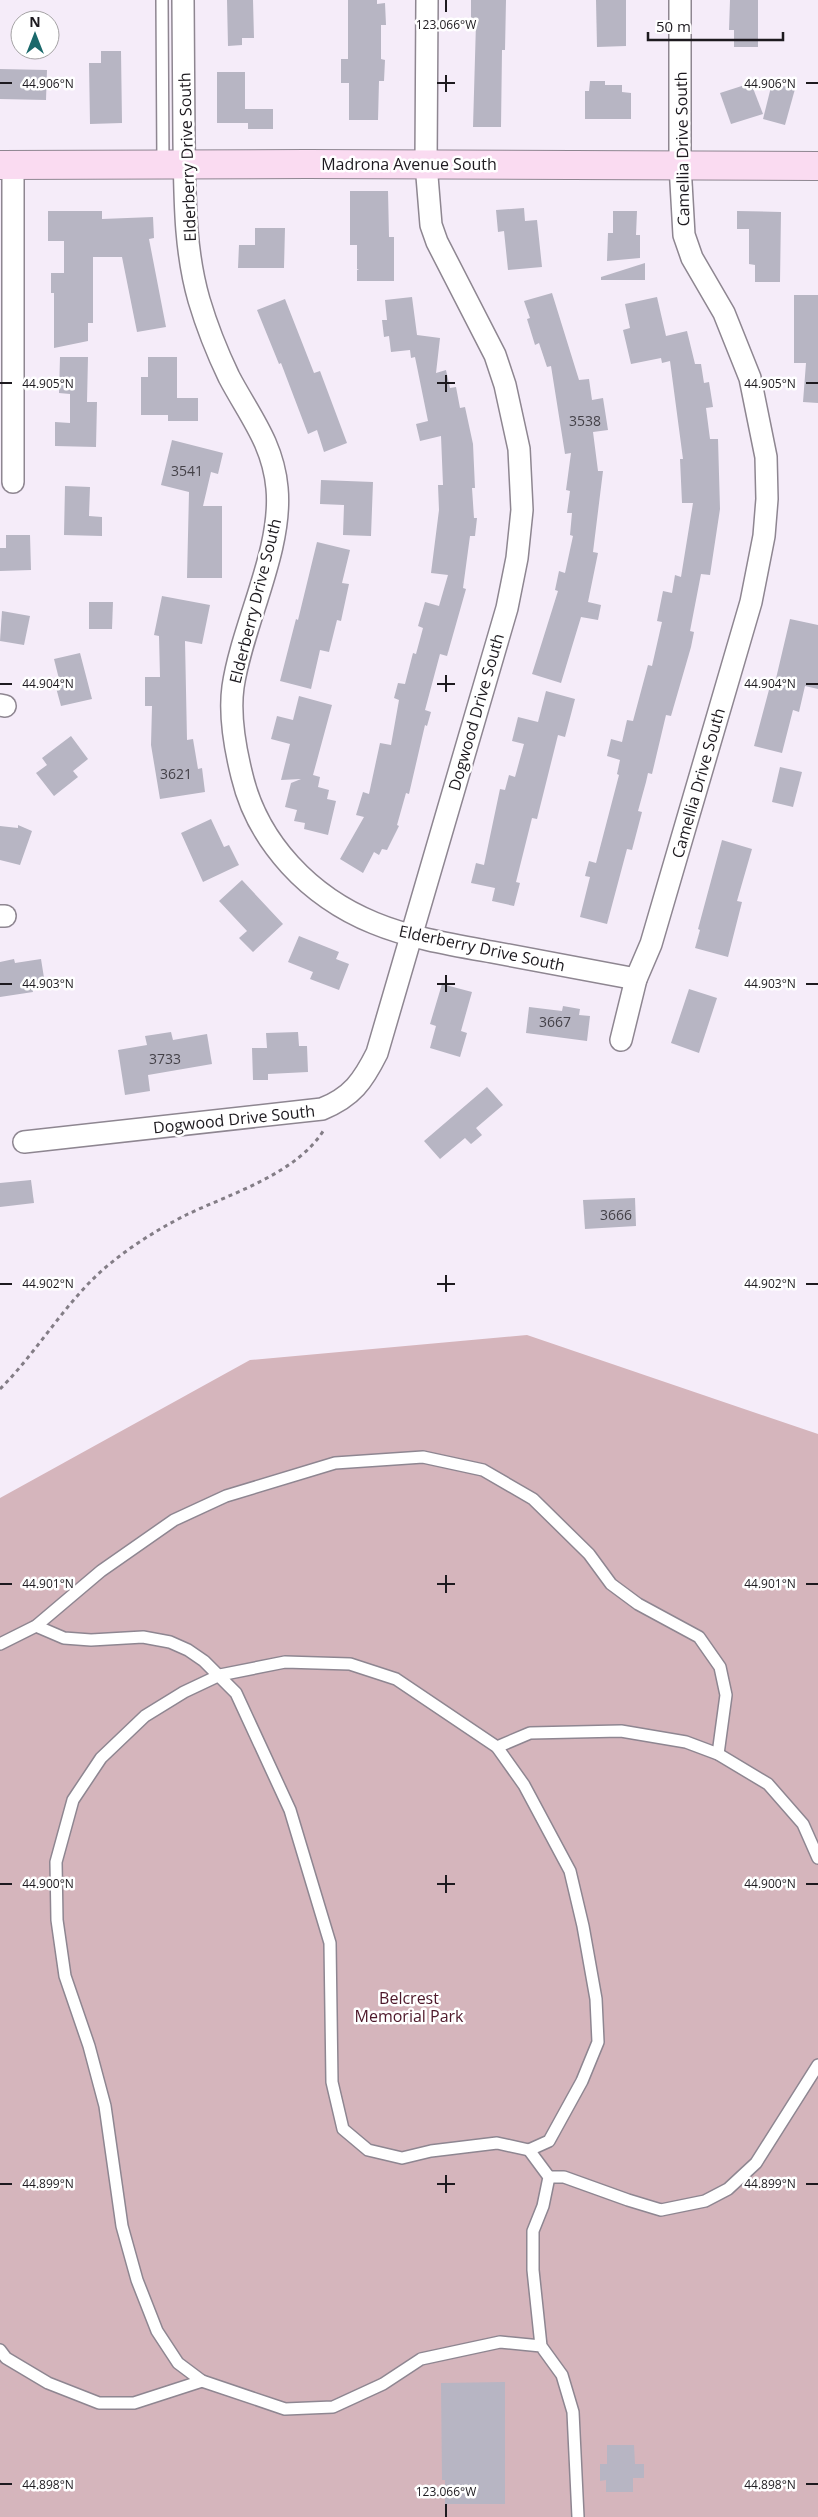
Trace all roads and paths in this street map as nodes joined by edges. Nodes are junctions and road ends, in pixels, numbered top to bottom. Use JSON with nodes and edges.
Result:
{"nodes":[{"id":1,"x":162,"y":0,"type":"edge"},
{"id":2,"x":183,"y":0,"type":"edge"},
{"id":3,"x":427,"y":0,"type":"edge"},
{"id":4,"x":680,"y":0,"type":"edge"},
{"id":5,"x":426,"y":164,"type":"junction"},
{"id":6,"x":174,"y":165,"type":"junction"},
{"id":7,"x":680,"y":165,"type":"junction"},
{"id":8,"x":6,"y":166,"type":"edge"},
{"id":9,"x":818,"y":166,"type":"edge"},
{"id":10,"x":13,"y":482,"type":"dead end"},
{"id":11,"x":411,"y":935,"type":"junction"},
{"id":12,"x":636,"y":979,"type":"junction"},
{"id":13,"x":621,"y":1040,"type":"dead end"},
{"id":14,"x":341,"y":1102,"type":"junction"},
{"id":15,"x":24,"y":1142,"type":"dead end"},
{"id":16,"x":0,"y":1390,"type":"edge"},
{"id":17,"x":36,"y":1626,"type":"junction"},
{"id":18,"x":0,"y":1644,"type":"edge"},
{"id":19,"x":220,"y":1675,"type":"junction"},
{"id":20,"x":496,"y":1746,"type":"junction"},
{"id":21,"x":718,"y":1754,"type":"junction"},
{"id":22,"x":818,"y":1858,"type":"edge"},
{"id":23,"x":818,"y":2065,"type":"edge"},
{"id":24,"x":528,"y":2150,"type":"junction"},
{"id":25,"x":549,"y":2178,"type":"junction"},
{"id":26,"x":541,"y":2346,"type":"junction"},
{"id":27,"x":0,"y":2350,"type":"edge"},
{"id":28,"x":202,"y":2381,"type":"junction"},
{"id":29,"x":578,"y":2517,"type":"edge"}],
"edges":[{"from":1,"to":6,"type":"lane"},
{"from":2,"to":6,"type":"street","name":"Elderberry Drive South"},
{"from":3,"to":5,"type":"street","name":"Dogwood Drive South"},
{"from":4,"to":7,"type":"street","name":"Camellia Drive South"},
{"from":5,"to":6,"type":"main road","name":"Madrona Avenue South"},
{"from":5,"to":7,"type":"main road","name":"Madrona Avenue South"},
{"from":5,"to":11,"type":"street","name":"Dogwood Drive South"},
{"from":6,"to":8,"type":"main road","name":"Madrona Avenue South"},
{"from":6,"to":11,"type":"street","name":"Elderberry Drive South"},
{"from":7,"to":9,"type":"main road","name":"Madrona Avenue South"},
{"from":7,"to":12,"type":"street","name":"Camellia Drive South"},
{"from":8,"to":10,"type":"street"},
{"from":11,"to":12,"type":"street","name":"Elderberry Drive South"},
{"from":11,"to":14,"type":"street","name":"Dogwood Drive South"},
{"from":12,"to":13,"type":"street","name":"Camellia Drive South"},
{"from":14,"to":15,"type":"street","name":"Dogwood Drive South"},
{"from":14,"to":16,"type":"path"},
{"from":17,"to":18,"type":"lane"},
{"from":17,"to":19,"type":"lane"},
{"from":17,"to":21,"type":"lane"},
{"from":19,"to":20,"type":"lane"},
{"from":19,"to":24,"type":"lane"},
{"from":19,"to":28,"type":"lane"},
{"from":20,"to":21,"type":"lane"},
{"from":20,"to":24,"type":"lane"},
{"from":21,"to":22,"type":"lane"},
{"from":23,"to":25,"type":"lane"},
{"from":24,"to":25,"type":"lane"},
{"from":25,"to":26,"type":"lane"},
{"from":26,"to":28,"type":"lane"},
{"from":26,"to":29,"type":"lane"},
{"from":27,"to":28,"type":"lane"}]}
